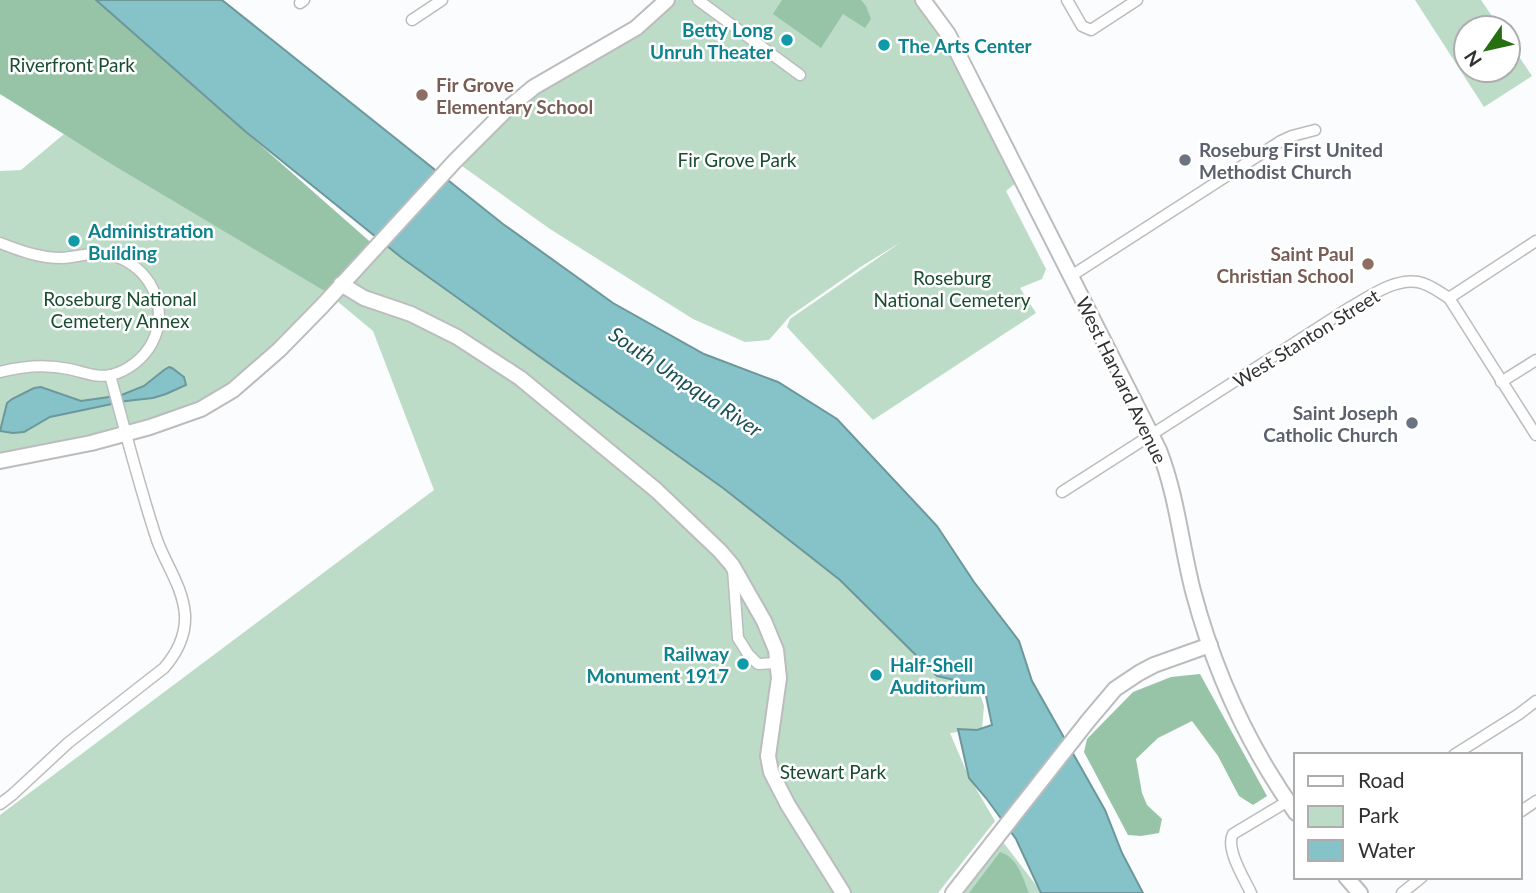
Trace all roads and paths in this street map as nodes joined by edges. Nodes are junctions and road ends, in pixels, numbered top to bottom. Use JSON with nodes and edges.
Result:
{"nodes":[{"id":1,"x":442,"y":0,"type":"edge"},
{"id":2,"x":667,"y":0,"type":"edge"},
{"id":3,"x":698,"y":0,"type":"edge"},
{"id":4,"x":923,"y":0,"type":"edge"},
{"id":5,"x":1067,"y":0,"type":"edge"},
{"id":6,"x":1138,"y":0,"type":"edge"},
{"id":7,"x":412,"y":20,"type":"dead end"},
{"id":8,"x":800,"y":75,"type":"dead end"},
{"id":9,"x":1315,"y":130,"type":"dead end"},
{"id":10,"x":1536,"y":241,"type":"edge"},
{"id":11,"x":0,"y":243,"type":"edge"},
{"id":12,"x":1070,"y":276,"type":"junction"},
{"id":13,"x":341,"y":284,"type":"junction"},
{"id":14,"x":1449,"y":298,"type":"junction"},
{"id":15,"x":1536,"y":360,"type":"edge"},
{"id":16,"x":0,"y":372,"type":"edge"},
{"id":17,"x":110,"y":375,"type":"junction"},
{"id":18,"x":1501,"y":382,"type":"junction"},
{"id":19,"x":126,"y":434,"type":"junction"},
{"id":20,"x":1151,"y":434,"type":"junction"},
{"id":21,"x":1536,"y":435,"type":"edge"},
{"id":22,"x":0,"y":461,"type":"edge"},
{"id":23,"x":1062,"y":492,"type":"dead end"},
{"id":24,"x":732,"y":565,"type":"junction"},
{"id":25,"x":1210,"y":645,"type":"junction"},
{"id":26,"x":778,"y":663,"type":"junction"},
{"id":27,"x":1536,"y":701,"type":"edge"},
{"id":28,"x":1457,"y":753,"type":"edge"},
{"id":29,"x":0,"y":804,"type":"edge"},
{"id":30,"x":1292,"y":807,"type":"edge"},
{"id":31,"x":1348,"y":879,"type":"edge"},
{"id":32,"x":1420,"y":879,"type":"edge"},
{"id":33,"x":956,"y":890,"type":"edge"},
{"id":34,"x":843,"y":893,"type":"edge"},
{"id":35,"x":1251,"y":893,"type":"edge"},
{"id":36,"x":1360,"y":893,"type":"edge"},
{"id":37,"x":1402,"y":893,"type":"edge"}],
"edges":[{"from":1,"to":7,"type":"street"},
{"from":2,"to":13,"type":"street"},
{"from":3,"to":8,"type":"street"},
{"from":4,"to":12,"type":"street","name":"West Harvard Avenue"},
{"from":5,"to":6,"type":"street"},
{"from":9,"to":12,"type":"street"},
{"from":10,"to":14,"type":"street"},
{"from":11,"to":17,"type":"street"},
{"from":12,"to":20,"type":"street","name":"West Harvard Avenue"},
{"from":13,"to":19,"type":"street"},
{"from":13,"to":24,"type":"street"},
{"from":14,"to":18,"type":"street"},
{"from":14,"to":20,"type":"street","name":"West Stanton Street"},
{"from":15,"to":18,"type":"street"},
{"from":16,"to":17,"type":"street"},
{"from":17,"to":19,"type":"street"},
{"from":18,"to":21,"type":"street"},
{"from":19,"to":22,"type":"street"},
{"from":19,"to":29,"type":"street"},
{"from":20,"to":23,"type":"street","name":"West Stanton Street"},
{"from":20,"to":25,"type":"street","name":"West Harvard Avenue"},
{"from":24,"to":26,"type":"street"},
{"from":24,"to":26,"type":"street"},
{"from":25,"to":30,"type":"street","name":"West Harvard Avenue"},
{"from":25,"to":33,"type":"street"},
{"from":26,"to":34,"type":"street"},
{"from":27,"to":28,"type":"street"},
{"from":30,"to":35,"type":"street"},
{"from":31,"to":36,"type":"street"},
{"from":32,"to":37,"type":"street"}]}
